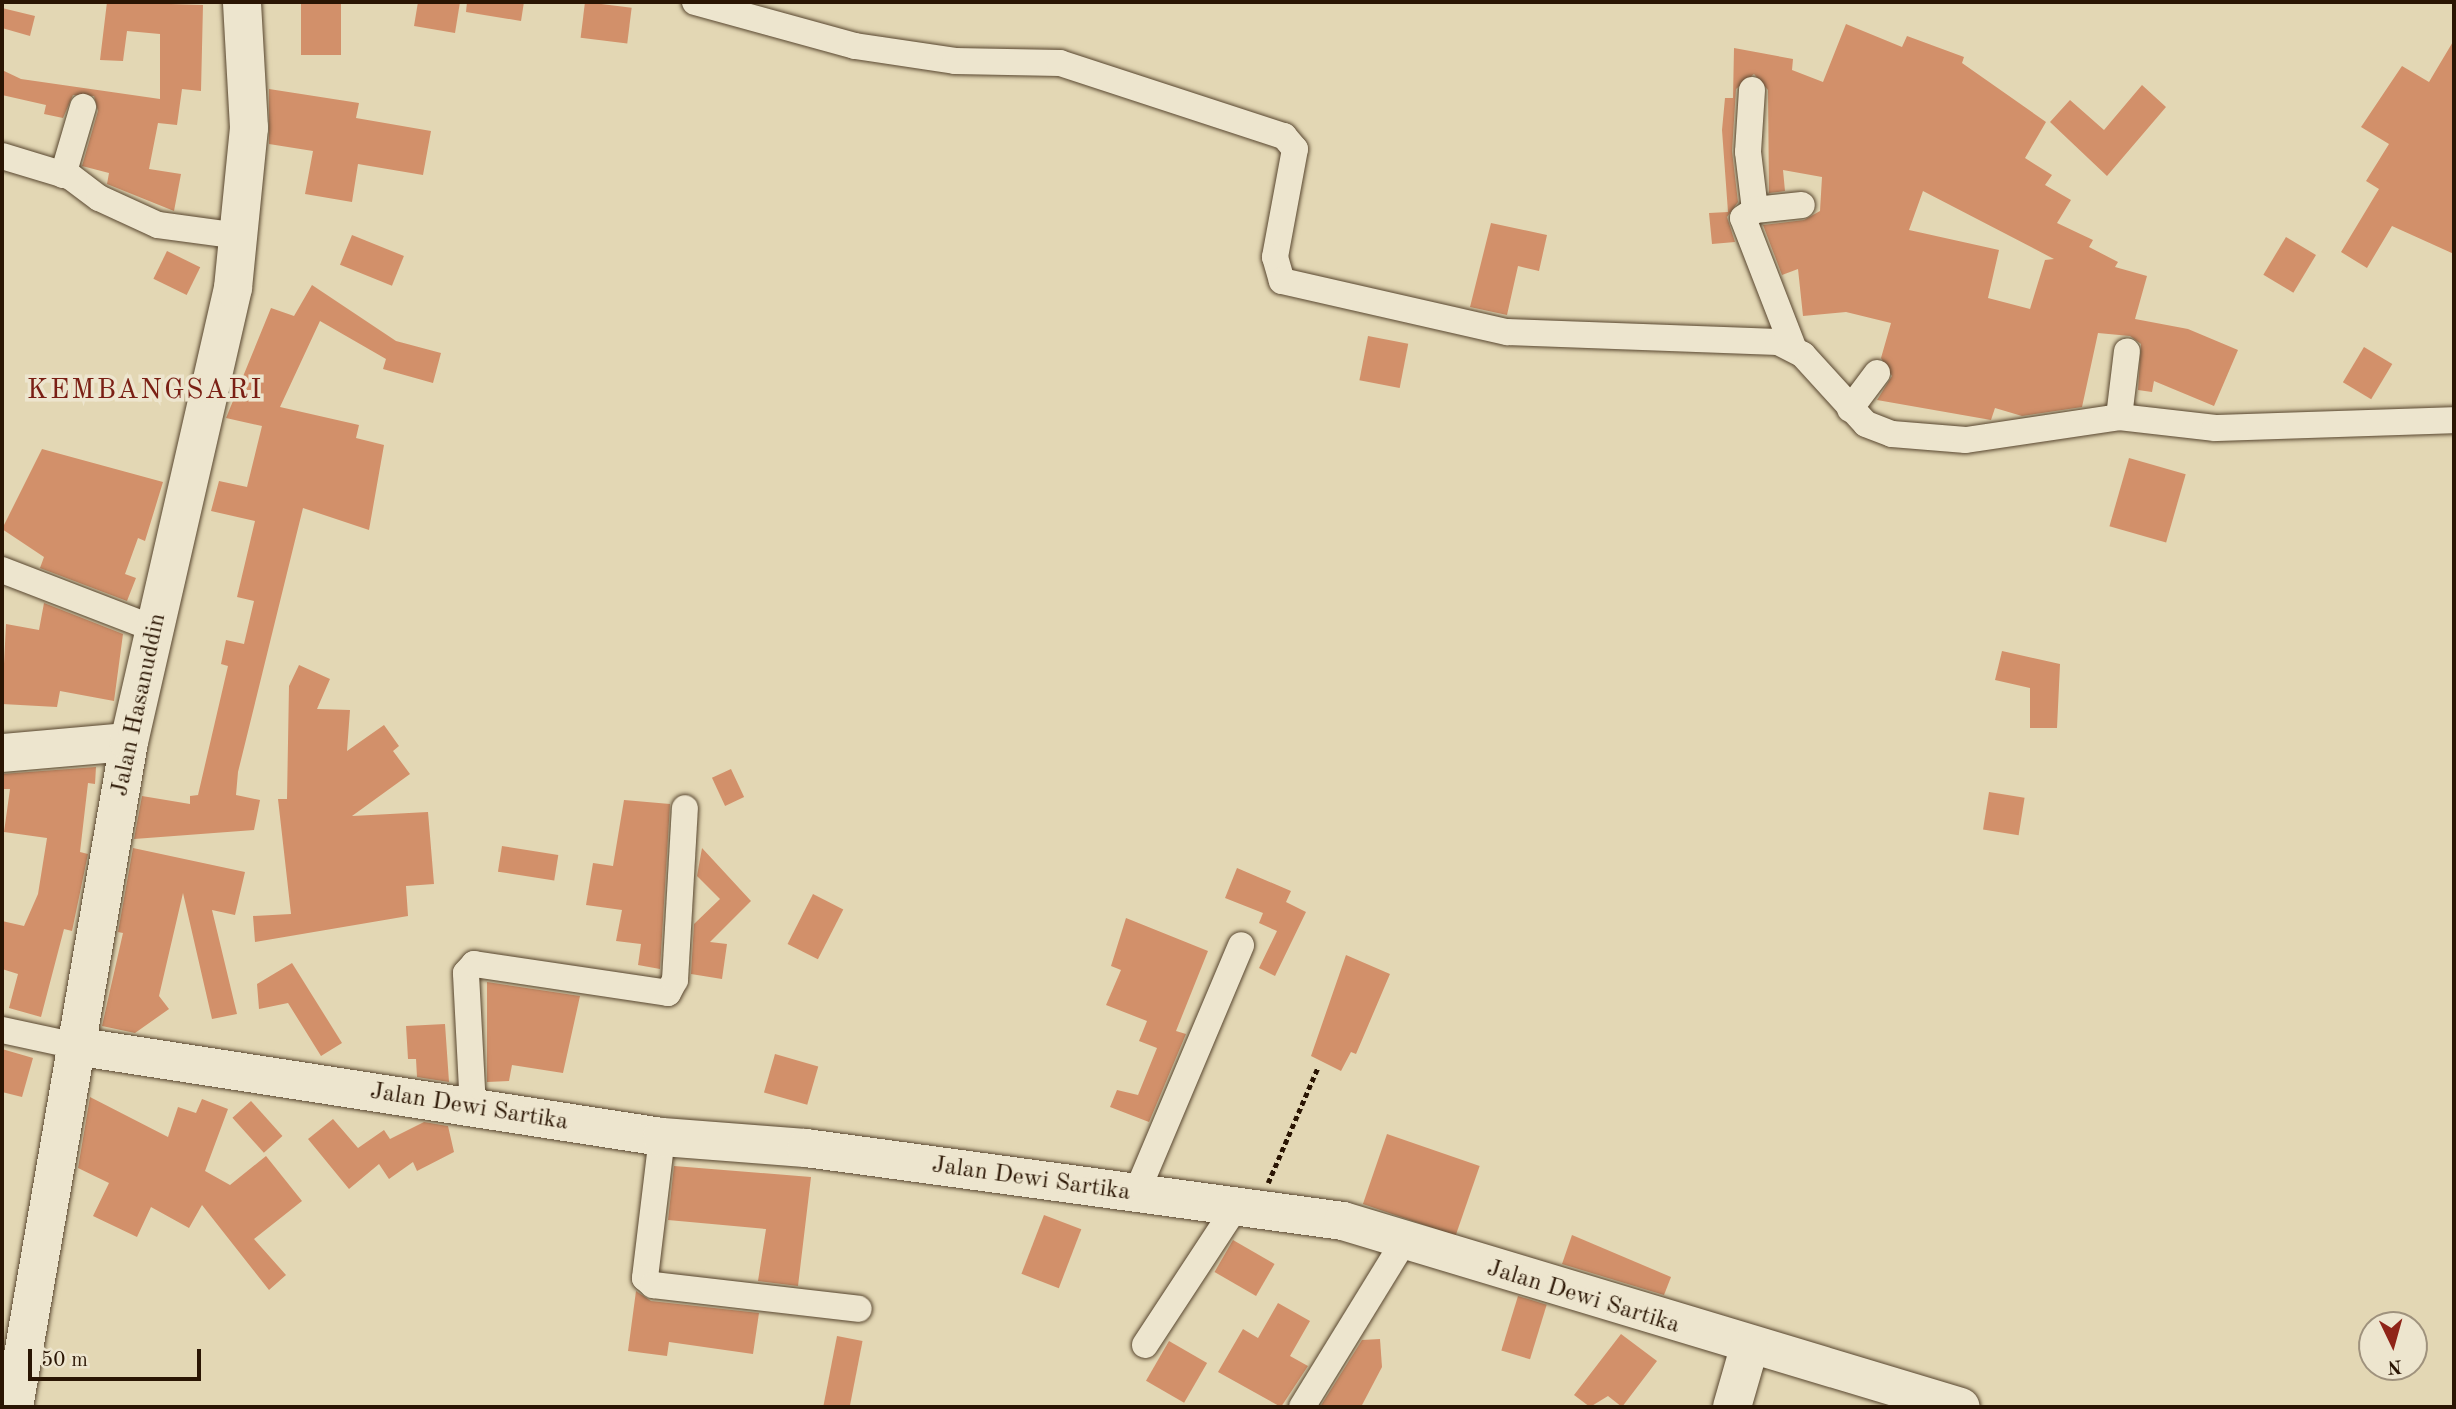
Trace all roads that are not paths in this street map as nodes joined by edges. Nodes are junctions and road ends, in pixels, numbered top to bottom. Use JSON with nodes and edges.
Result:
{"nodes":[{"id":1,"x":242,"y":2,"type":"edge"},
{"id":2,"x":695,"y":2,"type":"edge"},
{"id":3,"x":1752,"y":90,"type":"dead end"},
{"id":4,"x":83,"y":107,"type":"dead end"},
{"id":5,"x":2,"y":156,"type":"edge"},
{"id":6,"x":63,"y":175,"type":"junction"},
{"id":7,"x":1802,"y":205,"type":"dead end"},
{"id":8,"x":1755,"y":210,"type":"junction"},
{"id":9,"x":238,"y":236,"type":"junction"},
{"id":10,"x":1793,"y":346,"type":"junction"},
{"id":11,"x":2127,"y":351,"type":"dead end"},
{"id":12,"x":1877,"y":373,"type":"dead end"},
{"id":13,"x":1850,"y":409,"type":"junction"},
{"id":14,"x":2119,"y":417,"type":"junction"},
{"id":15,"x":2454,"y":420,"type":"edge"},
{"id":16,"x":2,"y":570,"type":"edge"},
{"id":17,"x":155,"y":629,"type":"junction"},
{"id":18,"x":129,"y":742,"type":"junction"},
{"id":19,"x":2,"y":753,"type":"edge"},
{"id":20,"x":685,"y":808,"type":"dead end"},
{"id":21,"x":1241,"y":945,"type":"dead end"},
{"id":22,"x":2,"y":1030,"type":"edge"},
{"id":23,"x":81,"y":1047,"type":"junction"},
{"id":24,"x":473,"y":1108,"type":"junction"},
{"id":25,"x":662,"y":1137,"type":"junction"},
{"id":26,"x":1136,"y":1194,"type":"junction"},
{"id":27,"x":1246,"y":1209,"type":"junction"},
{"id":28,"x":1403,"y":1243,"type":"junction"},
{"id":29,"x":859,"y":1309,"type":"dead end"},
{"id":30,"x":1145,"y":1345,"type":"dead end"},
{"id":31,"x":1749,"y":1348,"type":"junction"},
{"id":32,"x":14,"y":1407,"type":"edge"},
{"id":33,"x":1302,"y":1407,"type":"edge"},
{"id":34,"x":1732,"y":1407,"type":"edge"},
{"id":35,"x":1961,"y":1407,"type":"edge"}],
"edges":[{"from":1,"to":9,"type":"street","name":"Jalan Hasanuddin"},
{"from":2,"to":10,"type":"street"},
{"from":3,"to":8,"type":"street"},
{"from":4,"to":6,"type":"street"},
{"from":5,"to":6,"type":"street"},
{"from":6,"to":9,"type":"street"},
{"from":7,"to":8,"type":"street"},
{"from":8,"to":10,"type":"street"},
{"from":9,"to":17,"type":"street","name":"Jalan Hasanuddin"},
{"from":10,"to":13,"type":"street"},
{"from":11,"to":14,"type":"street"},
{"from":12,"to":13,"type":"street"},
{"from":13,"to":14,"type":"street"},
{"from":14,"to":15,"type":"street"},
{"from":16,"to":17,"type":"street"},
{"from":17,"to":18,"type":"street","name":"Jalan Hasanuddin"},
{"from":18,"to":19,"type":"street"},
{"from":18,"to":23,"type":"street","name":"Jalan Hasanuddin"},
{"from":20,"to":24,"type":"street"},
{"from":21,"to":26,"type":"street"},
{"from":22,"to":23,"type":"street"},
{"from":23,"to":24,"type":"street","name":"Jalan Dewi Sartika"},
{"from":23,"to":32,"type":"street","name":"Jalan Hasanuddin"},
{"from":24,"to":25,"type":"street","name":"Jalan Dewi Sartika"},
{"from":25,"to":26,"type":"street","name":"Jalan Dewi Sartika"},
{"from":25,"to":29,"type":"street"},
{"from":26,"to":27,"type":"street","name":"Jalan Dewi Sartika"},
{"from":27,"to":28,"type":"street","name":"Jalan Dewi Sartika"},
{"from":27,"to":30,"type":"street"},
{"from":28,"to":31,"type":"street","name":"Jalan Dewi Sartika"},
{"from":28,"to":33,"type":"street"},
{"from":31,"to":34,"type":"street"},
{"from":31,"to":35,"type":"street","name":"Jalan Dewi Sartika"}]}
